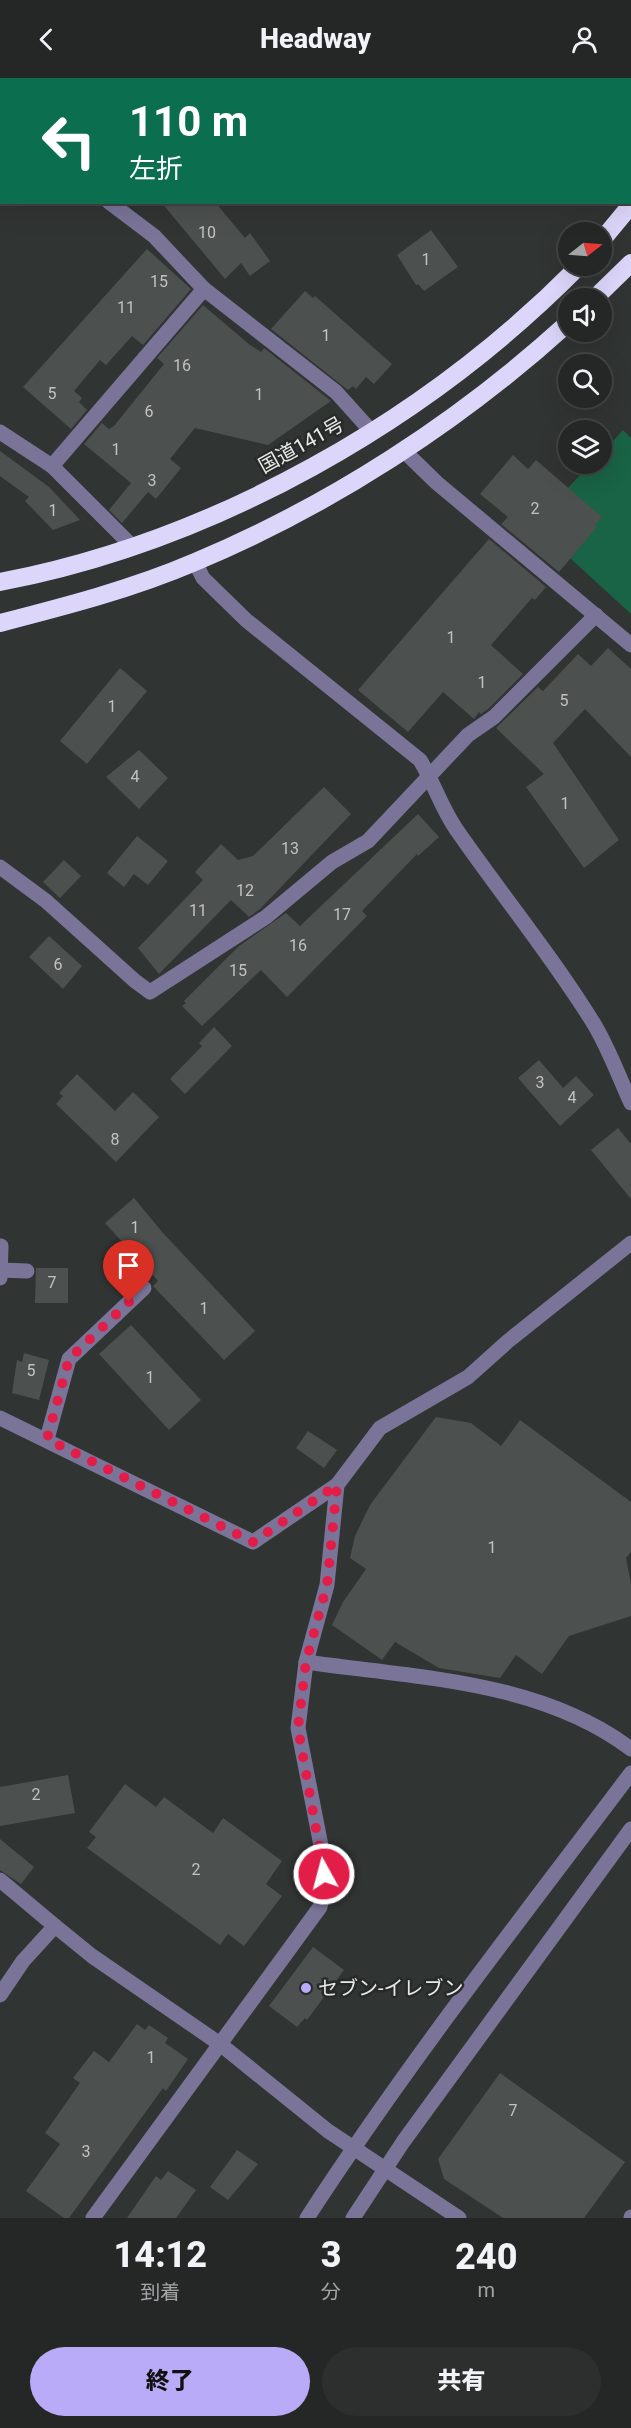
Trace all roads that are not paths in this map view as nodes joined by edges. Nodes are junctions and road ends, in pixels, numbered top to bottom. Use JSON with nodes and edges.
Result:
{"nodes":[{"id":1,"x":112,"y":204,"type":"edge"},
{"id":2,"x":631,"y":205,"type":"edge"},
{"id":3,"x":612,"y":228,"type":"edge"},
{"id":4,"x":626,"y":269,"type":"edge"},
{"id":5,"x":568,"y":276,"type":"edge"},
{"id":6,"x":606,"y":288,"type":"edge"},
{"id":7,"x":204,"y":289,"type":"junction"},
{"id":8,"x":558,"y":332,"type":"edge"},
{"id":9,"x":0,"y":432,"type":"edge"},
{"id":10,"x":372,"y":432,"type":"junction"},
{"id":11,"x":404,"y":450,"type":"junction"},
{"id":12,"x":52,"y":466,"type":"junction"},
{"id":13,"x":131,"y":545,"type":"junction"},
{"id":14,"x":195,"y":562,"type":"junction"},
{"id":15,"x":0,"y":582,"type":"edge"},
{"id":16,"x":596,"y":615,"type":"junction"},
{"id":17,"x":0,"y":623,"type":"edge"},
{"id":18,"x":631,"y":645,"type":"edge"},
{"id":19,"x":430,"y":777,"type":"junction"},
{"id":20,"x":0,"y":867,"type":"edge"},
{"id":21,"x":631,"y":1103,"type":"edge"},
{"id":22,"x":631,"y":1243,"type":"edge"},
{"id":23,"x":1,"y":1246,"type":"edge"},
{"id":24,"x":0,"y":1270,"type":"edge"},
{"id":25,"x":27,"y":1271,"type":"dead end"},
{"id":26,"x":0,"y":1278,"type":"edge"},
{"id":27,"x":144,"y":1288,"type":"dead end"},
{"id":28,"x":0,"y":1418,"type":"edge"},
{"id":29,"x":47,"y":1439,"type":"junction"},
{"id":30,"x":337,"y":1485,"type":"junction"},
{"id":31,"x":306,"y":1662,"type":"junction"},
{"id":32,"x":631,"y":1749,"type":"edge"},
{"id":33,"x":631,"y":1773,"type":"edge"},
{"id":34,"x":631,"y":1829,"type":"edge"},
{"id":35,"x":0,"y":1880,"type":"edge"},
{"id":36,"x":55,"y":1926,"type":"junction"},
{"id":37,"x":0,"y":1995,"type":"edge"},
{"id":38,"x":220,"y":2044,"type":"junction"},
{"id":39,"x":354,"y":2147,"type":"junction"},
{"id":40,"x":387,"y":2169,"type":"junction"},
{"id":41,"x":93,"y":2218,"type":"edge"},
{"id":42,"x":307,"y":2218,"type":"edge"},
{"id":43,"x":353,"y":2218,"type":"edge"},
{"id":44,"x":459,"y":2218,"type":"edge"}],
"edges":[{"from":1,"to":7,"type":"street"},
{"from":2,"to":3,"type":"highway"},
{"from":4,"to":6,"type":"highway"},
{"from":5,"to":10,"type":"highway","name":"国道141号"},
{"from":7,"to":10,"type":"street"},
{"from":7,"to":12,"type":"street"},
{"from":8,"to":11,"type":"highway"},
{"from":9,"to":12,"type":"street"},
{"from":10,"to":13,"type":"highway","name":"国道141号"},
{"from":11,"to":14,"type":"highway"},
{"from":11,"to":16,"type":"street"},
{"from":12,"to":13,"type":"street"},
{"from":13,"to":15,"type":"highway","name":"国道141号"},
{"from":14,"to":17,"type":"highway"},
{"from":14,"to":19,"type":"street"},
{"from":16,"to":18,"type":"street"},
{"from":16,"to":19,"type":"street"},
{"from":19,"to":20,"type":"street"},
{"from":19,"to":21,"type":"street"},
{"from":22,"to":30,"type":"street"},
{"from":23,"to":24,"type":"street"},
{"from":24,"to":25,"type":"street"},
{"from":24,"to":26,"type":"street"},
{"from":27,"to":29,"type":"street"},
{"from":28,"to":29,"type":"street"},
{"from":29,"to":30,"type":"street"},
{"from":30,"to":31,"type":"street"},
{"from":31,"to":32,"type":"street"},
{"from":31,"to":38,"type":"street"},
{"from":33,"to":39,"type":"street"},
{"from":34,"to":40,"type":"street"},
{"from":35,"to":36,"type":"street"},
{"from":36,"to":37,"type":"street"},
{"from":36,"to":38,"type":"street"},
{"from":38,"to":39,"type":"street"},
{"from":38,"to":41,"type":"street"},
{"from":39,"to":40,"type":"street"},
{"from":39,"to":42,"type":"street"},
{"from":40,"to":43,"type":"street"},
{"from":40,"to":44,"type":"street"}]}
